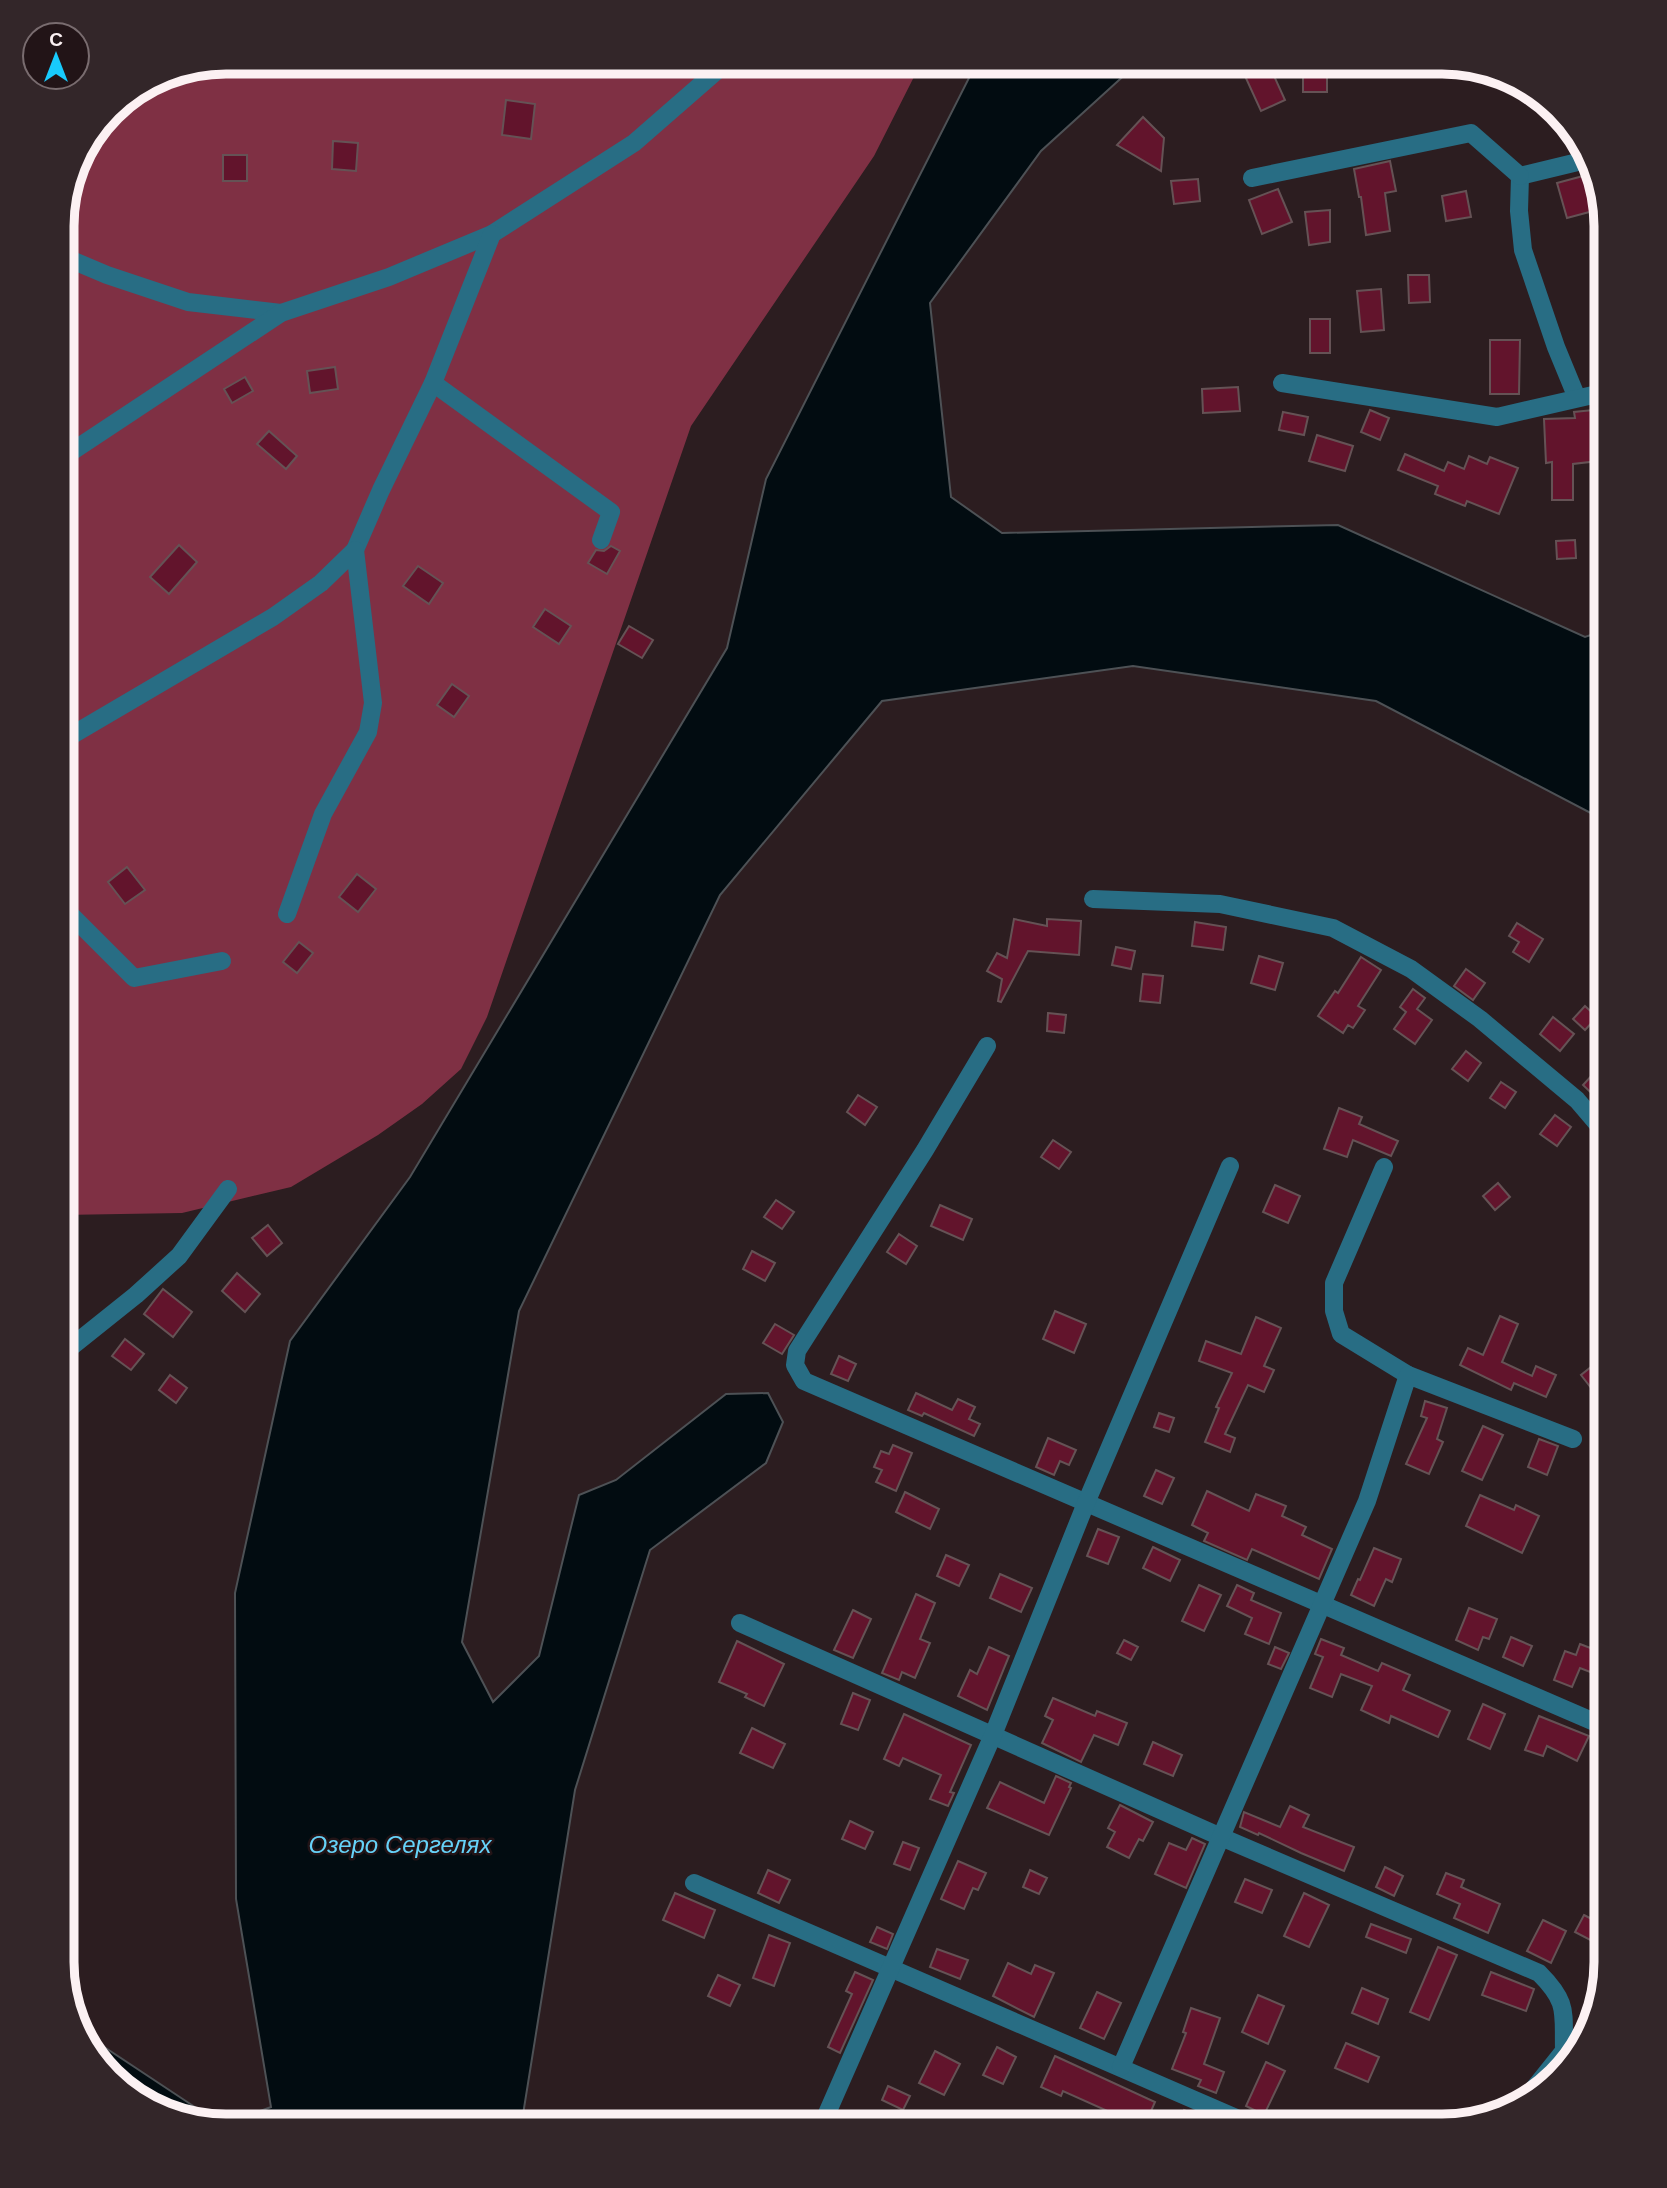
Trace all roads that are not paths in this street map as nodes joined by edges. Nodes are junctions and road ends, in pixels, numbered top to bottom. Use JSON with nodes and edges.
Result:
{"nodes":[{"id":1,"x":713,"y":74,"type":"edge"},
{"id":2,"x":1579,"y":162,"type":"edge"},
{"id":3,"x":1520,"y":176,"type":"junction"},
{"id":4,"x":1252,"y":178,"type":"dead end"},
{"id":5,"x":492,"y":234,"type":"junction"},
{"id":6,"x":74,"y":261,"type":"edge"},
{"id":7,"x":281,"y":313,"type":"junction"},
{"id":8,"x":433,"y":383,"type":"junction"},
{"id":9,"x":1282,"y":383,"type":"dead end"},
{"id":10,"x":1594,"y":394,"type":"edge"},
{"id":11,"x":1577,"y":398,"type":"junction"},
{"id":12,"x":74,"y":450,"type":"edge"},
{"id":13,"x":601,"y":540,"type":"dead end"},
{"id":14,"x":355,"y":550,"type":"junction"},
{"id":15,"x":74,"y":734,"type":"edge"},
{"id":16,"x":1093,"y":899,"type":"dead end"},
{"id":17,"x":286,"y":914,"type":"dead end"},
{"id":18,"x":74,"y":918,"type":"edge"},
{"id":19,"x":222,"y":961,"type":"dead end"},
{"id":20,"x":986,"y":1046,"type":"dead end"},
{"id":21,"x":1594,"y":1120,"type":"edge"},
{"id":22,"x":1230,"y":1167,"type":"dead end"},
{"id":23,"x":1384,"y":1167,"type":"dead end"},
{"id":24,"x":228,"y":1189,"type":"dead end"},
{"id":25,"x":74,"y":1343,"type":"edge"},
{"id":26,"x":1408,"y":1375,"type":"junction"},
{"id":27,"x":1573,"y":1439,"type":"dead end"},
{"id":28,"x":1086,"y":1503,"type":"junction"},
{"id":29,"x":1322,"y":1604,"type":"junction"},
{"id":30,"x":740,"y":1623,"type":"dead end"},
{"id":31,"x":1594,"y":1722,"type":"edge"},
{"id":32,"x":993,"y":1735,"type":"junction"},
{"id":33,"x":1221,"y":1836,"type":"junction"},
{"id":34,"x":694,"y":1883,"type":"dead end"},
{"id":35,"x":891,"y":1967,"type":"junction"},
{"id":36,"x":1568,"y":2048,"type":"edge"},
{"id":37,"x":1564,"y":2051,"type":"junction"},
{"id":38,"x":1121,"y":2067,"type":"junction"},
{"id":39,"x":1548,"y":2071,"type":"edge"},
{"id":40,"x":827,"y":2114,"type":"edge"},
{"id":41,"x":1228,"y":2114,"type":"edge"}],
"edges":[{"from":1,"to":5,"type":"street"},
{"from":2,"to":3,"type":"street"},
{"from":3,"to":4,"type":"street"},
{"from":3,"to":11,"type":"street"},
{"from":5,"to":7,"type":"street"},
{"from":5,"to":8,"type":"street"},
{"from":6,"to":7,"type":"street"},
{"from":7,"to":12,"type":"street"},
{"from":8,"to":13,"type":"street"},
{"from":8,"to":14,"type":"street"},
{"from":9,"to":11,"type":"street"},
{"from":10,"to":11,"type":"street"},
{"from":14,"to":15,"type":"street"},
{"from":14,"to":17,"type":"street"},
{"from":16,"to":21,"type":"street"},
{"from":18,"to":19,"type":"street"},
{"from":20,"to":28,"type":"street"},
{"from":22,"to":28,"type":"street"},
{"from":23,"to":26,"type":"street"},
{"from":24,"to":25,"type":"street"},
{"from":26,"to":27,"type":"street"},
{"from":26,"to":29,"type":"street"},
{"from":28,"to":29,"type":"street"},
{"from":28,"to":32,"type":"street"},
{"from":29,"to":31,"type":"street"},
{"from":29,"to":33,"type":"street"},
{"from":30,"to":32,"type":"street"},
{"from":32,"to":33,"type":"street"},
{"from":32,"to":35,"type":"street"},
{"from":33,"to":37,"type":"street"},
{"from":33,"to":38,"type":"street"},
{"from":34,"to":35,"type":"street"},
{"from":35,"to":38,"type":"street"},
{"from":35,"to":40,"type":"street"},
{"from":36,"to":37,"type":"street"},
{"from":37,"to":39,"type":"street"},
{"from":38,"to":41,"type":"street"}]}
